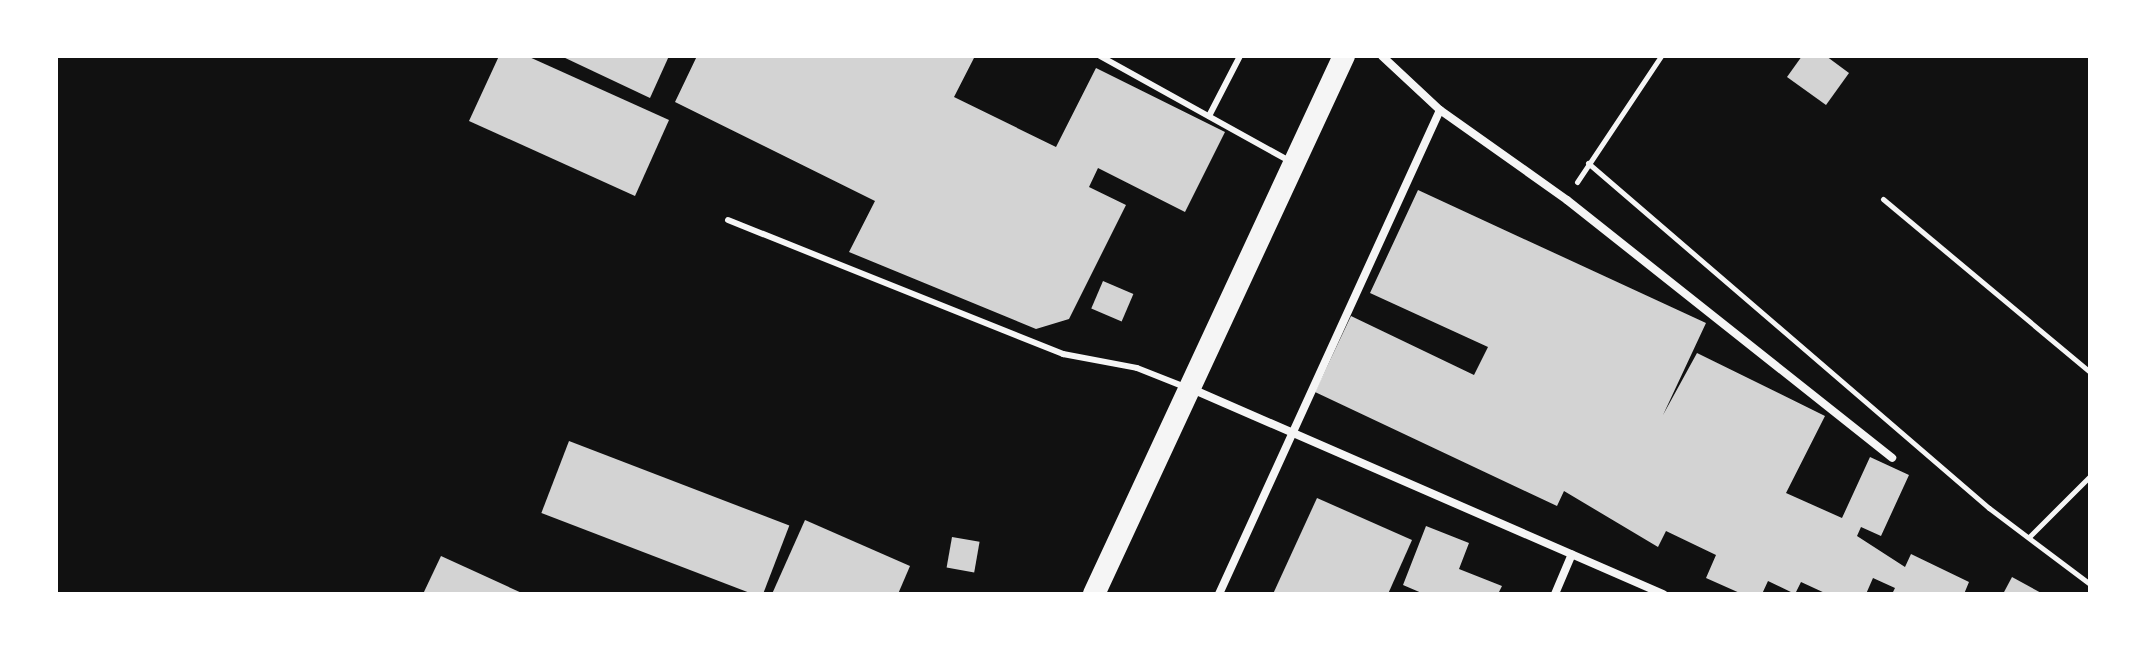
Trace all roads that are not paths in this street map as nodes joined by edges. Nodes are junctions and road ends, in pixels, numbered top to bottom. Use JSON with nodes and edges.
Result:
{"nodes":[{"id":1,"x":1100,"y":56,"type":"edge"},
{"id":2,"x":1240,"y":56,"type":"edge"},
{"id":3,"x":1382,"y":56,"type":"edge"},
{"id":4,"x":1337,"y":58,"type":"edge"},
{"id":5,"x":1440,"y":110,"type":"junction"},
{"id":6,"x":1209,"y":116,"type":"junction"},
{"id":7,"x":1294,"y":164,"type":"junction"},
{"id":8,"x":728,"y":220,"type":"dead end"},
{"id":9,"x":1191,"y":389,"type":"junction"},
{"id":10,"x":1289,"y":429,"type":"junction"},
{"id":11,"x":1892,"y":458,"type":"dead end"},
{"id":12,"x":1572,"y":554,"type":"junction"},
{"id":13,"x":1094,"y":594,"type":"edge"},
{"id":14,"x":1219,"y":594,"type":"edge"},
{"id":15,"x":1555,"y":594,"type":"edge"},
{"id":16,"x":1663,"y":594,"type":"edge"}],
"edges":[{"from":1,"to":6,"type":"lane"},
{"from":2,"to":6,"type":"lane"},
{"from":3,"to":5,"type":"street"},
{"from":4,"to":7,"type":"highway"},
{"from":5,"to":10,"type":"street"},
{"from":5,"to":11,"type":"street"},
{"from":6,"to":7,"type":"lane"},
{"from":7,"to":9,"type":"highway"},
{"from":8,"to":9,"type":"lane"},
{"from":9,"to":10,"type":"street"},
{"from":9,"to":13,"type":"highway"},
{"from":10,"to":12,"type":"street"},
{"from":10,"to":14,"type":"street"},
{"from":12,"to":15,"type":"street"},
{"from":12,"to":16,"type":"street"}]}
